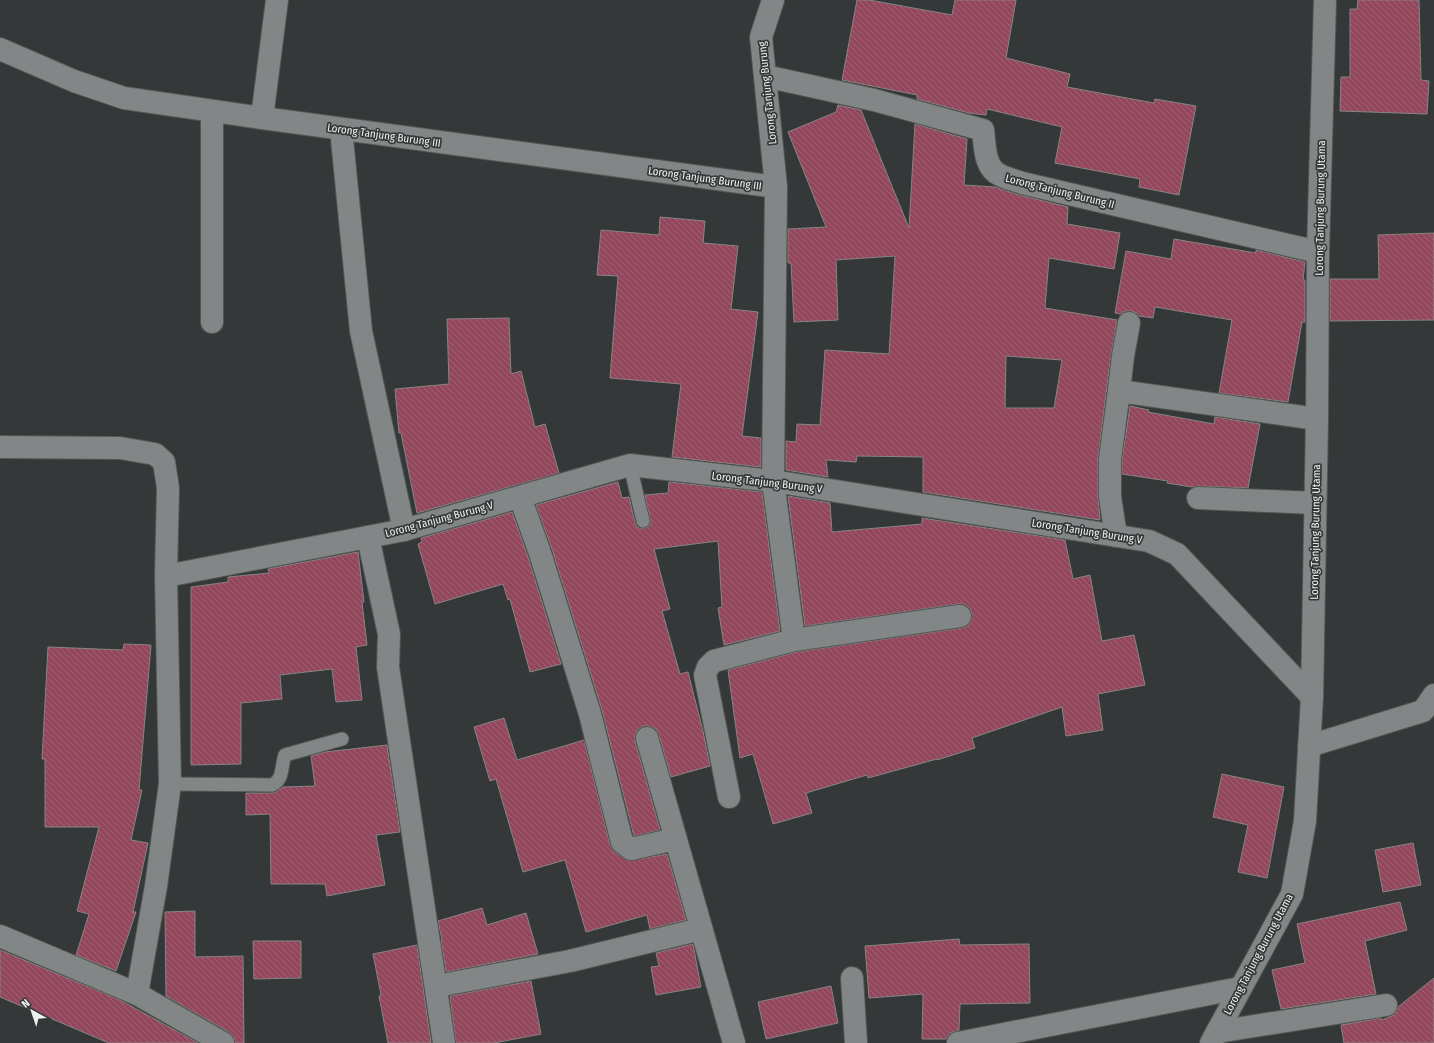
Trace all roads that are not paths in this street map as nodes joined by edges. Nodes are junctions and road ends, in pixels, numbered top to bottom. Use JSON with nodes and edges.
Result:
{"nodes":[{"id":1,"x":277,"y":0,"type":"edge"},
{"id":2,"x":773,"y":0,"type":"edge"},
{"id":3,"x":1325,"y":0,"type":"edge"},
{"id":4,"x":0,"y":49,"type":"edge"},
{"id":5,"x":765,"y":76,"type":"junction"},
{"id":6,"x":212,"y":111,"type":"junction"},
{"id":7,"x":262,"y":118,"type":"junction"},
{"id":8,"x":341,"y":129,"type":"junction"},
{"id":9,"x":776,"y":187,"type":"junction"},
{"id":10,"x":1318,"y":252,"type":"junction"},
{"id":11,"x":212,"y":322,"type":"dead end"},
{"id":12,"x":1129,"y":323,"type":"dead end"},
{"id":13,"x":1119,"y":391,"type":"junction"},
{"id":14,"x":1317,"y":419,"type":"junction"},
{"id":15,"x":0,"y":448,"type":"edge"},
{"id":16,"x":630,"y":465,"type":"junction"},
{"id":17,"x":773,"y":481,"type":"junction"},
{"id":18,"x":520,"y":497,"type":"junction"},
{"id":19,"x":1198,"y":498,"type":"dead end"},
{"id":20,"x":1315,"y":503,"type":"junction"},
{"id":21,"x":643,"y":521,"type":"dead end"},
{"id":22,"x":404,"y":530,"type":"junction"},
{"id":23,"x":1116,"y":536,"type":"junction"},
{"id":24,"x":368,"y":537,"type":"junction"},
{"id":25,"x":166,"y":576,"type":"junction"},
{"id":26,"x":960,"y":616,"type":"dead end"},
{"id":27,"x":794,"y":640,"type":"junction"},
{"id":28,"x":1434,"y":694,"type":"edge"},
{"id":29,"x":1312,"y":697,"type":"junction"},
{"id":30,"x":646,"y":738,"type":"dead end"},
{"id":31,"x":342,"y":739,"type":"dead end"},
{"id":32,"x":1309,"y":746,"type":"junction"},
{"id":33,"x":170,"y":784,"type":"junction"},
{"id":34,"x":729,"y":797,"type":"dead end"},
{"id":35,"x":675,"y":839,"type":"junction"},
{"id":36,"x":701,"y":929,"type":"junction"},
{"id":37,"x":0,"y":936,"type":"edge"},
{"id":38,"x":852,"y":978,"type":"dead end"},
{"id":39,"x":437,"y":986,"type":"junction"},
{"id":40,"x":1240,"y":988,"type":"junction"},
{"id":41,"x":137,"y":994,"type":"junction"},
{"id":42,"x":1386,"y":1005,"type":"dead end"},
{"id":43,"x":1214,"y":1038,"type":"edge"},
{"id":44,"x":223,"y":1043,"type":"edge"},
{"id":45,"x":444,"y":1043,"type":"edge"},
{"id":46,"x":734,"y":1043,"type":"edge"},
{"id":47,"x":856,"y":1043,"type":"edge"},
{"id":48,"x":958,"y":1043,"type":"edge"}],
"edges":[{"from":1,"to":7,"type":"street"},
{"from":2,"to":5,"type":"street","name":"Lorong Tanjung Burung"},
{"from":3,"to":10,"type":"street","name":"Lorong Tanjung Burung Utama"},
{"from":4,"to":6,"type":"street","name":"Lorong Tanjung Burung III"},
{"from":5,"to":9,"type":"street","name":"Lorong Tanjung Burung"},
{"from":5,"to":10,"type":"street","name":"Lorong Tanjung Burung II"},
{"from":6,"to":7,"type":"street","name":"Lorong Tanjung Burung III"},
{"from":6,"to":11,"type":"street"},
{"from":7,"to":8,"type":"street","name":"Lorong Tanjung Burung III"},
{"from":8,"to":9,"type":"street","name":"Lorong Tanjung Burung III"},
{"from":8,"to":22,"type":"street"},
{"from":9,"to":17,"type":"street","name":"Lorong Tanjung Burung"},
{"from":10,"to":14,"type":"street","name":"Lorong Tanjung Burung Utama"},
{"from":12,"to":13,"type":"street"},
{"from":13,"to":14,"type":"street"},
{"from":13,"to":23,"type":"street"},
{"from":14,"to":20,"type":"street","name":"Lorong Tanjung Burung Utama"},
{"from":15,"to":25,"type":"street"},
{"from":16,"to":17,"type":"street","name":"Lorong Tanjung Burung V"},
{"from":16,"to":18,"type":"street","name":"Lorong Tanjung Burung V"},
{"from":16,"to":21,"type":"lane"},
{"from":17,"to":23,"type":"street","name":"Lorong Tanjung Burung V"},
{"from":17,"to":27,"type":"street","name":"Lorong Tanjung Burung"},
{"from":18,"to":22,"type":"street","name":"Lorong Tanjung Burung V"},
{"from":18,"to":35,"type":"street"},
{"from":19,"to":20,"type":"street"},
{"from":20,"to":29,"type":"street","name":"Lorong Tanjung Burung Utama"},
{"from":22,"to":24,"type":"street","name":"Lorong Tanjung Burung V"},
{"from":23,"to":29,"type":"street","name":"Lorong Tanjung Burung V"},
{"from":24,"to":25,"type":"street","name":"Lorong Tanjung Burung V"},
{"from":24,"to":39,"type":"street"},
{"from":25,"to":33,"type":"street"},
{"from":26,"to":27,"type":"street"},
{"from":27,"to":34,"type":"street"},
{"from":28,"to":32,"type":"street"},
{"from":29,"to":32,"type":"street","name":"Lorong Tanjung Burung Utama"},
{"from":30,"to":35,"type":"street"},
{"from":31,"to":33,"type":"lane"},
{"from":32,"to":40,"type":"street","name":"Lorong Tanjung Burung Utama"},
{"from":33,"to":41,"type":"street"},
{"from":35,"to":36,"type":"street"},
{"from":36,"to":39,"type":"street"},
{"from":36,"to":46,"type":"street"},
{"from":37,"to":41,"type":"street"},
{"from":38,"to":47,"type":"street"},
{"from":39,"to":45,"type":"street"},
{"from":40,"to":43,"type":"street","name":"Lorong Tanjung Burung Utama"},
{"from":40,"to":48,"type":"street"},
{"from":41,"to":44,"type":"street"},
{"from":42,"to":43,"type":"street"}]}
